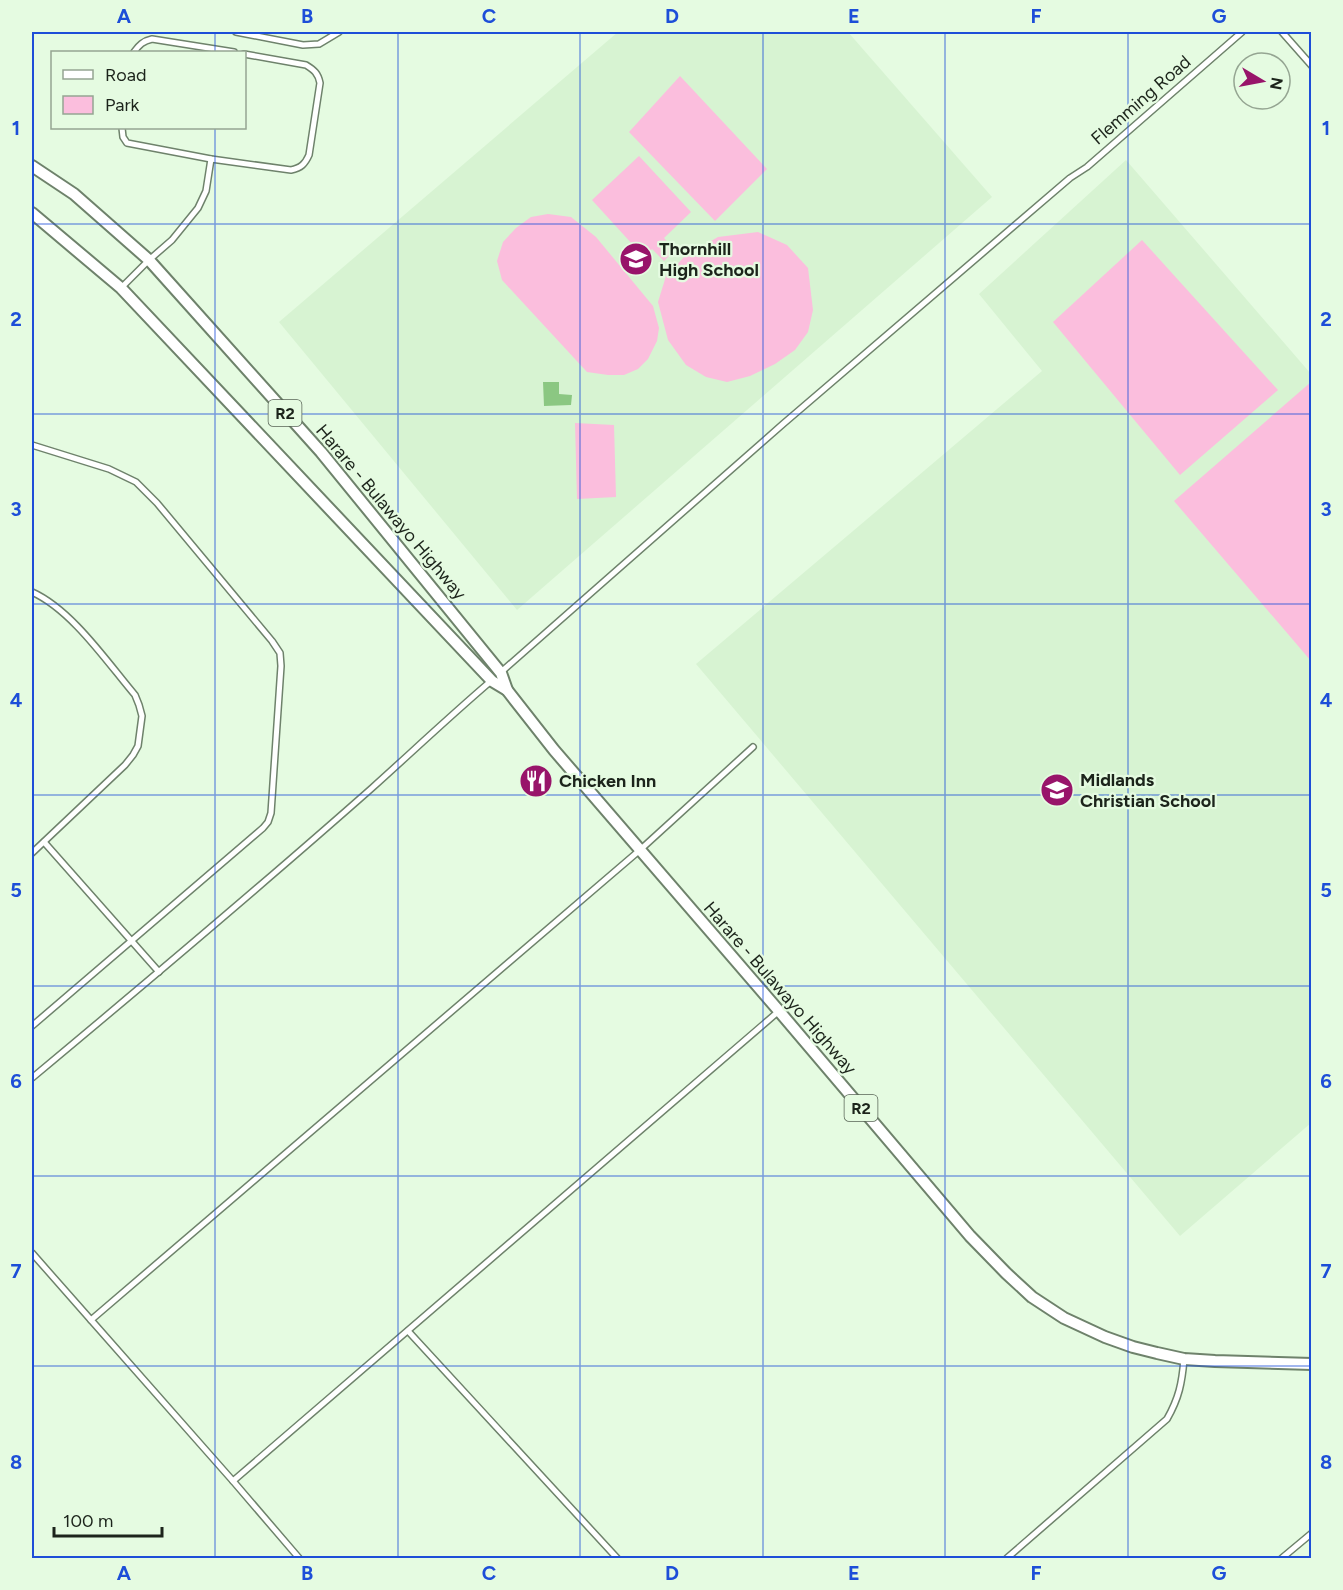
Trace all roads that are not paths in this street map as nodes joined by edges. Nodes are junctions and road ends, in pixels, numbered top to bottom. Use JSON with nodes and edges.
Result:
{"nodes":[{"id":1,"x":236,"y":32,"type":"edge"},
{"id":2,"x":339,"y":32,"type":"edge"},
{"id":3,"x":1242,"y":32,"type":"edge"},
{"id":4,"x":1282,"y":32,"type":"edge"},
{"id":5,"x":135,"y":51,"type":"edge"},
{"id":6,"x":228,"y":51,"type":"edge"},
{"id":7,"x":246,"y":54,"type":"edge"},
{"id":8,"x":1311,"y":66,"type":"edge"},
{"id":9,"x":122,"y":129,"type":"edge"},
{"id":10,"x":211,"y":159,"type":"junction"},
{"id":11,"x":32,"y":166,"type":"edge"},
{"id":12,"x":32,"y":213,"type":"edge"},
{"id":13,"x":149,"y":260,"type":"junction"},
{"id":14,"x":121,"y":288,"type":"junction"},
{"id":15,"x":32,"y":445,"type":"edge"},
{"id":16,"x":32,"y":592,"type":"edge"},
{"id":17,"x":501,"y":673,"type":"junction"},
{"id":18,"x":492,"y":681,"type":"junction"},
{"id":19,"x":507,"y":690,"type":"junction"},
{"id":20,"x":753,"y":747,"type":"dead end"},
{"id":21,"x":45,"y":842,"type":"junction"},
{"id":22,"x":639,"y":850,"type":"junction"},
{"id":23,"x":32,"y":853,"type":"edge"},
{"id":24,"x":130,"y":940,"type":"junction"},
{"id":25,"x":159,"y":972,"type":"junction"},
{"id":26,"x":779,"y":1011,"type":"junction"},
{"id":27,"x":32,"y":1026,"type":"edge"},
{"id":28,"x":32,"y":1078,"type":"edge"},
{"id":29,"x":32,"y":1253,"type":"edge"},
{"id":30,"x":91,"y":1320,"type":"junction"},
{"id":31,"x":408,"y":1331,"type":"junction"},
{"id":32,"x":1184,"y":1359,"type":"junction"},
{"id":33,"x":1311,"y":1364,"type":"edge"},
{"id":34,"x":233,"y":1481,"type":"junction"},
{"id":35,"x":1311,"y":1533,"type":"edge"},
{"id":36,"x":299,"y":1558,"type":"edge"},
{"id":37,"x":617,"y":1558,"type":"edge"},
{"id":38,"x":1007,"y":1558,"type":"edge"},
{"id":39,"x":1282,"y":1558,"type":"edge"}],
"edges":[{"from":1,"to":2,"type":"street"},
{"from":3,"to":17,"type":"street","name":"Flemming Road"},
{"from":4,"to":8,"type":"street"},
{"from":5,"to":6,"type":"street"},
{"from":7,"to":10,"type":"street"},
{"from":9,"to":10,"type":"street"},
{"from":10,"to":13,"type":"street"},
{"from":11,"to":13,"type":"highway","name":"Harare - Bulawayo Highway","number":"R2"},
{"from":12,"to":14,"type":"highway","name":"Harare - Bulawayo Highway","number":"R2"},
{"from":13,"to":14,"type":"street"},
{"from":13,"to":17,"type":"highway","name":"Harare - Bulawayo Highway","number":"R2"},
{"from":14,"to":18,"type":"highway","name":"Harare - Bulawayo Highway","number":"R2"},
{"from":15,"to":24,"type":"street"},
{"from":16,"to":21,"type":"street"},
{"from":17,"to":18,"type":"street","name":"Flemming Road"},
{"from":17,"to":19,"type":"highway","name":"Harare - Bulawayo Highway","number":"R2"},
{"from":18,"to":19,"type":"highway","name":"Harare - Bulawayo Highway","number":"R2"},
{"from":18,"to":25,"type":"street","name":"Flemming Road"},
{"from":19,"to":22,"type":"highway","name":"Harare - Bulawayo Highway","number":"R2"},
{"from":20,"to":22,"type":"street"},
{"from":21,"to":23,"type":"street"},
{"from":21,"to":24,"type":"street"},
{"from":22,"to":26,"type":"highway","name":"Harare - Bulawayo Highway","number":"R2"},
{"from":22,"to":30,"type":"street"},
{"from":24,"to":25,"type":"street"},
{"from":24,"to":27,"type":"street"},
{"from":25,"to":28,"type":"street","name":"Flemming Road"},
{"from":26,"to":31,"type":"street"},
{"from":26,"to":32,"type":"highway","name":"Harare - Bulawayo Highway","number":"R2"},
{"from":29,"to":30,"type":"street"},
{"from":30,"to":34,"type":"street"},
{"from":31,"to":34,"type":"street"},
{"from":31,"to":37,"type":"street"},
{"from":32,"to":33,"type":"highway","name":"Harare - Bulawayo Highway","number":"R2"},
{"from":32,"to":38,"type":"street"},
{"from":34,"to":36,"type":"street"},
{"from":35,"to":39,"type":"street"}]}
